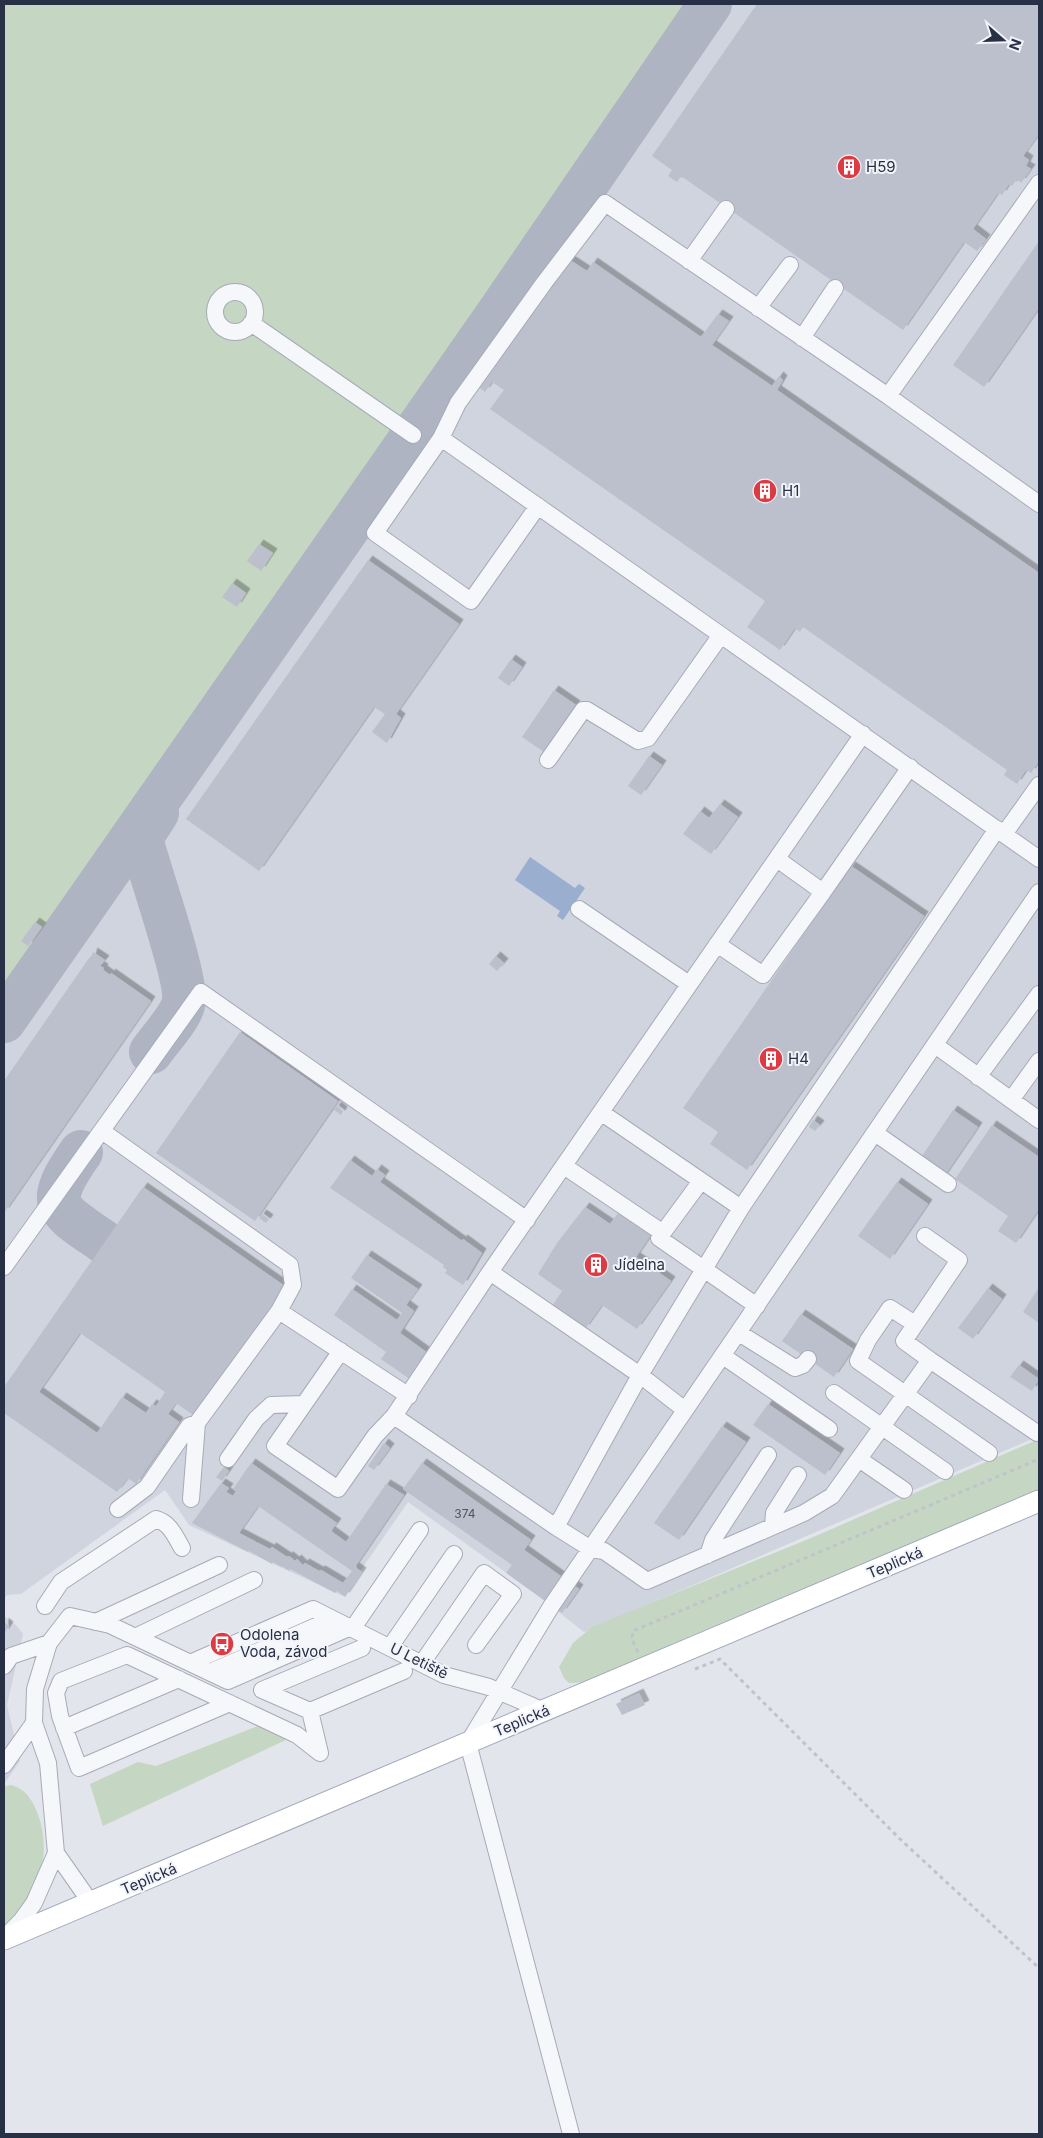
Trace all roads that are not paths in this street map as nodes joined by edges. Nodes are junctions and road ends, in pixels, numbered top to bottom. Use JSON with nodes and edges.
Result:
{"nodes":[{"id":1,"x":1039,"y":183,"type":"edge"},
{"id":2,"x":726,"y":209,"type":"dead end"},
{"id":3,"x":689,"y":261,"type":"junction"},
{"id":4,"x":790,"y":265,"type":"dead end"},
{"id":5,"x":835,"y":288,"type":"dead end"},
{"id":6,"x":758,"y":308,"type":"junction"},
{"id":7,"x":251,"y":323,"type":"dead end"},
{"id":8,"x":802,"y":338,"type":"junction"},
{"id":9,"x":888,"y":396,"type":"junction"},
{"id":10,"x":413,"y":435,"type":"dead end"},
{"id":11,"x":441,"y":438,"type":"junction"},
{"id":12,"x":1039,"y":504,"type":"edge"},
{"id":13,"x":538,"y":506,"type":"junction"},
{"id":14,"x":721,"y":634,"type":"junction"},
{"id":15,"x":863,"y":734,"type":"junction"},
{"id":16,"x":548,"y":760,"type":"dead end"},
{"id":17,"x":910,"y":767,"type":"junction"},
{"id":18,"x":1039,"y":784,"type":"edge"},
{"id":19,"x":1000,"y":831,"type":"junction"},
{"id":20,"x":777,"y":859,"type":"junction"},
{"id":21,"x":1039,"y":859,"type":"edge"},
{"id":22,"x":823,"y":892,"type":"junction"},
{"id":23,"x":1039,"y":892,"type":"edge"},
{"id":24,"x":578,"y":909,"type":"dead end"},
{"id":25,"x":717,"y":944,"type":"junction"},
{"id":26,"x":689,"y":984,"type":"junction"},
{"id":27,"x":1039,"y":994,"type":"edge"},
{"id":28,"x":935,"y":1046,"type":"junction"},
{"id":29,"x":1039,"y":1060,"type":"edge"},
{"id":30,"x":978,"y":1077,"type":"junction"},
{"id":31,"x":1011,"y":1100,"type":"junction"},
{"id":32,"x":602,"y":1113,"type":"junction"},
{"id":33,"x":1039,"y":1120,"type":"edge"},
{"id":34,"x":102,"y":1131,"type":"junction"},
{"id":35,"x":875,"y":1133,"type":"junction"},
{"id":36,"x":564,"y":1166,"type":"junction"},
{"id":37,"x":701,"y":1181,"type":"junction"},
{"id":38,"x":948,"y":1184,"type":"dead end"},
{"id":39,"x":741,"y":1208,"type":"junction"},
{"id":40,"x":526,"y":1220,"type":"junction"},
{"id":41,"x":663,"y":1233,"type":"junction"},
{"id":42,"x":925,"y":1236,"type":"dead end"},
{"id":43,"x":4,"y":1267,"type":"edge"},
{"id":44,"x":704,"y":1270,"type":"junction"},
{"id":45,"x":490,"y":1272,"type":"junction"},
{"id":46,"x":757,"y":1306,"type":"junction"},
{"id":47,"x":280,"y":1311,"type":"junction"},
{"id":48,"x":915,"y":1324,"type":"junction"},
{"id":49,"x":739,"y":1333,"type":"junction"},
{"id":50,"x":341,"y":1351,"type":"junction"},
{"id":51,"x":723,"y":1356,"type":"junction"},
{"id":52,"x":808,"y":1359,"type":"dead end"},
{"id":53,"x":930,"y":1360,"type":"junction"},
{"id":54,"x":640,"y":1375,"type":"junction"},
{"id":55,"x":834,"y":1393,"type":"dead end"},
{"id":56,"x":905,"y":1394,"type":"junction"},
{"id":57,"x":409,"y":1396,"type":"junction"},
{"id":58,"x":304,"y":1404,"type":"junction"},
{"id":59,"x":685,"y":1410,"type":"junction"},
{"id":60,"x":394,"y":1416,"type":"junction"},
{"id":61,"x":197,"y":1423,"type":"junction"},
{"id":62,"x":882,"y":1427,"type":"junction"},
{"id":63,"x":829,"y":1428,"type":"dead end"},
{"id":64,"x":1037,"y":1433,"type":"dead end"},
{"id":65,"x":989,"y":1453,"type":"dead end"},
{"id":66,"x":768,"y":1455,"type":"dead end"},
{"id":67,"x":228,"y":1459,"type":"dead end"},
{"id":68,"x":859,"y":1459,"type":"junction"},
{"id":69,"x":945,"y":1471,"type":"dead end"},
{"id":70,"x":798,"y":1475,"type":"dead end"},
{"id":71,"x":904,"y":1490,"type":"dead end"},
{"id":72,"x":191,"y":1499,"type":"dead end"},
{"id":73,"x":1039,"y":1501,"type":"edge"},
{"id":74,"x":118,"y":1509,"type":"dead end"},
{"id":75,"x":774,"y":1526,"type":"junction"},
{"id":76,"x":556,"y":1527,"type":"junction"},
{"id":77,"x":420,"y":1530,"type":"dead end"},
{"id":78,"x":182,"y":1548,"type":"dead end"},
{"id":79,"x":591,"y":1549,"type":"junction"},
{"id":80,"x":454,"y":1554,"type":"dead end"},
{"id":81,"x":708,"y":1555,"type":"junction"},
{"id":82,"x":219,"y":1565,"type":"dead end"},
{"id":83,"x":254,"y":1580,"type":"dead end"},
{"id":84,"x":45,"y":1606,"type":"dead end"},
{"id":85,"x":332,"y":1619,"type":"junction"},
{"id":86,"x":96,"y":1622,"type":"junction"},
{"id":87,"x":352,"y":1628,"type":"junction"},
{"id":88,"x":135,"y":1637,"type":"junction"},
{"id":89,"x":49,"y":1643,"type":"junction"},
{"id":90,"x":476,"y":1645,"type":"dead end"},
{"id":91,"x":390,"y":1647,"type":"junction"},
{"id":92,"x":362,"y":1648,"type":"dead end"},
{"id":93,"x":190,"y":1663,"type":"junction"},
{"id":94,"x":422,"y":1663,"type":"junction"},
{"id":95,"x":4,"y":1666,"type":"edge"},
{"id":96,"x":404,"y":1671,"type":"dead end"},
{"id":97,"x":210,"y":1672,"type":"junction"},
{"id":98,"x":179,"y":1679,"type":"junction"},
{"id":99,"x":500,"y":1692,"type":"junction"},
{"id":100,"x":230,"y":1703,"type":"junction"},
{"id":101,"x":310,"y":1711,"type":"junction"},
{"id":102,"x":544,"y":1711,"type":"junction"},
{"id":103,"x":34,"y":1723,"type":"junction"},
{"id":104,"x":64,"y":1728,"type":"junction"},
{"id":105,"x":468,"y":1743,"type":"junction"},
{"id":106,"x":4,"y":1765,"type":"edge"},
{"id":107,"x":56,"y":1853,"type":"junction"},
{"id":108,"x":91,"y":1903,"type":"junction"},
{"id":109,"x":4,"y":1939,"type":"edge"},
{"id":110,"x":571,"y":2134,"type":"edge"}],
"edges":[{"from":1,"to":9,"type":"street"},
{"from":2,"to":3,"type":"street"},
{"from":3,"to":6,"type":"street"},
{"from":3,"to":11,"type":"street"},
{"from":4,"to":6,"type":"street"},
{"from":5,"to":8,"type":"street"},
{"from":6,"to":8,"type":"street"},
{"from":7,"to":10,"type":"street"},
{"from":8,"to":9,"type":"street"},
{"from":9,"to":12,"type":"street"},
{"from":11,"to":13,"type":"street"},
{"from":11,"to":13,"type":"street"},
{"from":13,"to":14,"type":"street"},
{"from":14,"to":15,"type":"street"},
{"from":14,"to":16,"type":"street"},
{"from":15,"to":17,"type":"street"},
{"from":15,"to":20,"type":"street"},
{"from":17,"to":19,"type":"street"},
{"from":17,"to":22,"type":"street"},
{"from":18,"to":19,"type":"street"},
{"from":19,"to":21,"type":"street"},
{"from":19,"to":39,"type":"street"},
{"from":20,"to":22,"type":"street"},
{"from":20,"to":25,"type":"street"},
{"from":22,"to":25,"type":"street"},
{"from":23,"to":28,"type":"street"},
{"from":24,"to":26,"type":"street"},
{"from":25,"to":26,"type":"street"},
{"from":26,"to":32,"type":"street"},
{"from":27,"to":30,"type":"street"},
{"from":28,"to":30,"type":"street"},
{"from":28,"to":35,"type":"street"},
{"from":29,"to":31,"type":"street"},
{"from":30,"to":31,"type":"street"},
{"from":31,"to":33,"type":"street"},
{"from":32,"to":36,"type":"street"},
{"from":32,"to":37,"type":"street"},
{"from":34,"to":40,"type":"street"},
{"from":34,"to":43,"type":"street"},
{"from":34,"to":47,"type":"street"},
{"from":35,"to":38,"type":"street"},
{"from":35,"to":46,"type":"street"},
{"from":36,"to":40,"type":"street"},
{"from":36,"to":41,"type":"street"},
{"from":37,"to":39,"type":"street"},
{"from":37,"to":41,"type":"street"},
{"from":39,"to":44,"type":"street"},
{"from":40,"to":45,"type":"street"},
{"from":41,"to":44,"type":"street"},
{"from":42,"to":48,"type":"street"},
{"from":44,"to":46,"type":"street"},
{"from":44,"to":54,"type":"street"},
{"from":45,"to":54,"type":"street"},
{"from":45,"to":57,"type":"street"},
{"from":46,"to":49,"type":"street"},
{"from":47,"to":50,"type":"street"},
{"from":47,"to":61,"type":"street"},
{"from":48,"to":53,"type":"street"},
{"from":48,"to":56,"type":"street"},
{"from":49,"to":51,"type":"street"},
{"from":49,"to":52,"type":"street"},
{"from":50,"to":57,"type":"street"},
{"from":50,"to":58,"type":"street"},
{"from":51,"to":59,"type":"street"},
{"from":51,"to":63,"type":"street"},
{"from":53,"to":56,"type":"street"},
{"from":53,"to":64,"type":"street"},
{"from":54,"to":59,"type":"street"},
{"from":54,"to":76,"type":"street"},
{"from":55,"to":62,"type":"street"},
{"from":56,"to":62,"type":"street"},
{"from":56,"to":65,"type":"street"},
{"from":57,"to":60,"type":"street"},
{"from":58,"to":60,"type":"street"},
{"from":58,"to":67,"type":"street"},
{"from":59,"to":79,"type":"street"},
{"from":60,"to":76,"type":"street"},
{"from":61,"to":72,"type":"street"},
{"from":61,"to":74,"type":"street"},
{"from":62,"to":68,"type":"street"},
{"from":62,"to":69,"type":"street"},
{"from":66,"to":81,"type":"street"},
{"from":68,"to":71,"type":"street"},
{"from":68,"to":75,"type":"street"},
{"from":70,"to":75,"type":"street"},
{"from":73,"to":102,"type":"main road","name":"Teplická"},
{"from":75,"to":81,"type":"street"},
{"from":76,"to":79,"type":"street"},
{"from":77,"to":87,"type":"street"},
{"from":78,"to":84,"type":"street"},
{"from":79,"to":81,"type":"street"},
{"from":79,"to":99,"type":"street"},
{"from":80,"to":91,"type":"street"},
{"from":82,"to":86,"type":"street"},
{"from":83,"to":88,"type":"street"},
{"from":85,"to":87,"type":"street","name":"U Letiště"},
{"from":85,"to":93,"type":"street","name":"U Letiště"},
{"from":85,"to":97,"type":"street"},
{"from":86,"to":88,"type":"street"},
{"from":86,"to":89,"type":"street"},
{"from":87,"to":91,"type":"street","name":"U Letiště"},
{"from":87,"to":97,"type":"street"},
{"from":88,"to":93,"type":"street"},
{"from":89,"to":95,"type":"street"},
{"from":89,"to":103,"type":"street"},
{"from":90,"to":94,"type":"street"},
{"from":91,"to":94,"type":"street","name":"U Letiště"},
{"from":92,"to":101,"type":"street"},
{"from":93,"to":97,"type":"street"},
{"from":94,"to":99,"type":"street","name":"U Letiště"},
{"from":96,"to":101,"type":"street"},
{"from":98,"to":100,"type":"street"},
{"from":98,"to":104,"type":"street"},
{"from":98,"to":104,"type":"street"},
{"from":99,"to":102,"type":"street","name":"U Letiště"},
{"from":99,"to":105,"type":"street"},
{"from":100,"to":101,"type":"street"},
{"from":100,"to":104,"type":"street"},
{"from":102,"to":105,"type":"main road","name":"Teplická"},
{"from":103,"to":106,"type":"street"},
{"from":103,"to":107,"type":"street"},
{"from":105,"to":108,"type":"main road","name":"Teplická"},
{"from":105,"to":110,"type":"street"},
{"from":107,"to":108,"type":"street"},
{"from":107,"to":109,"type":"street"},
{"from":108,"to":109,"type":"main road","name":"Teplická"}]}
